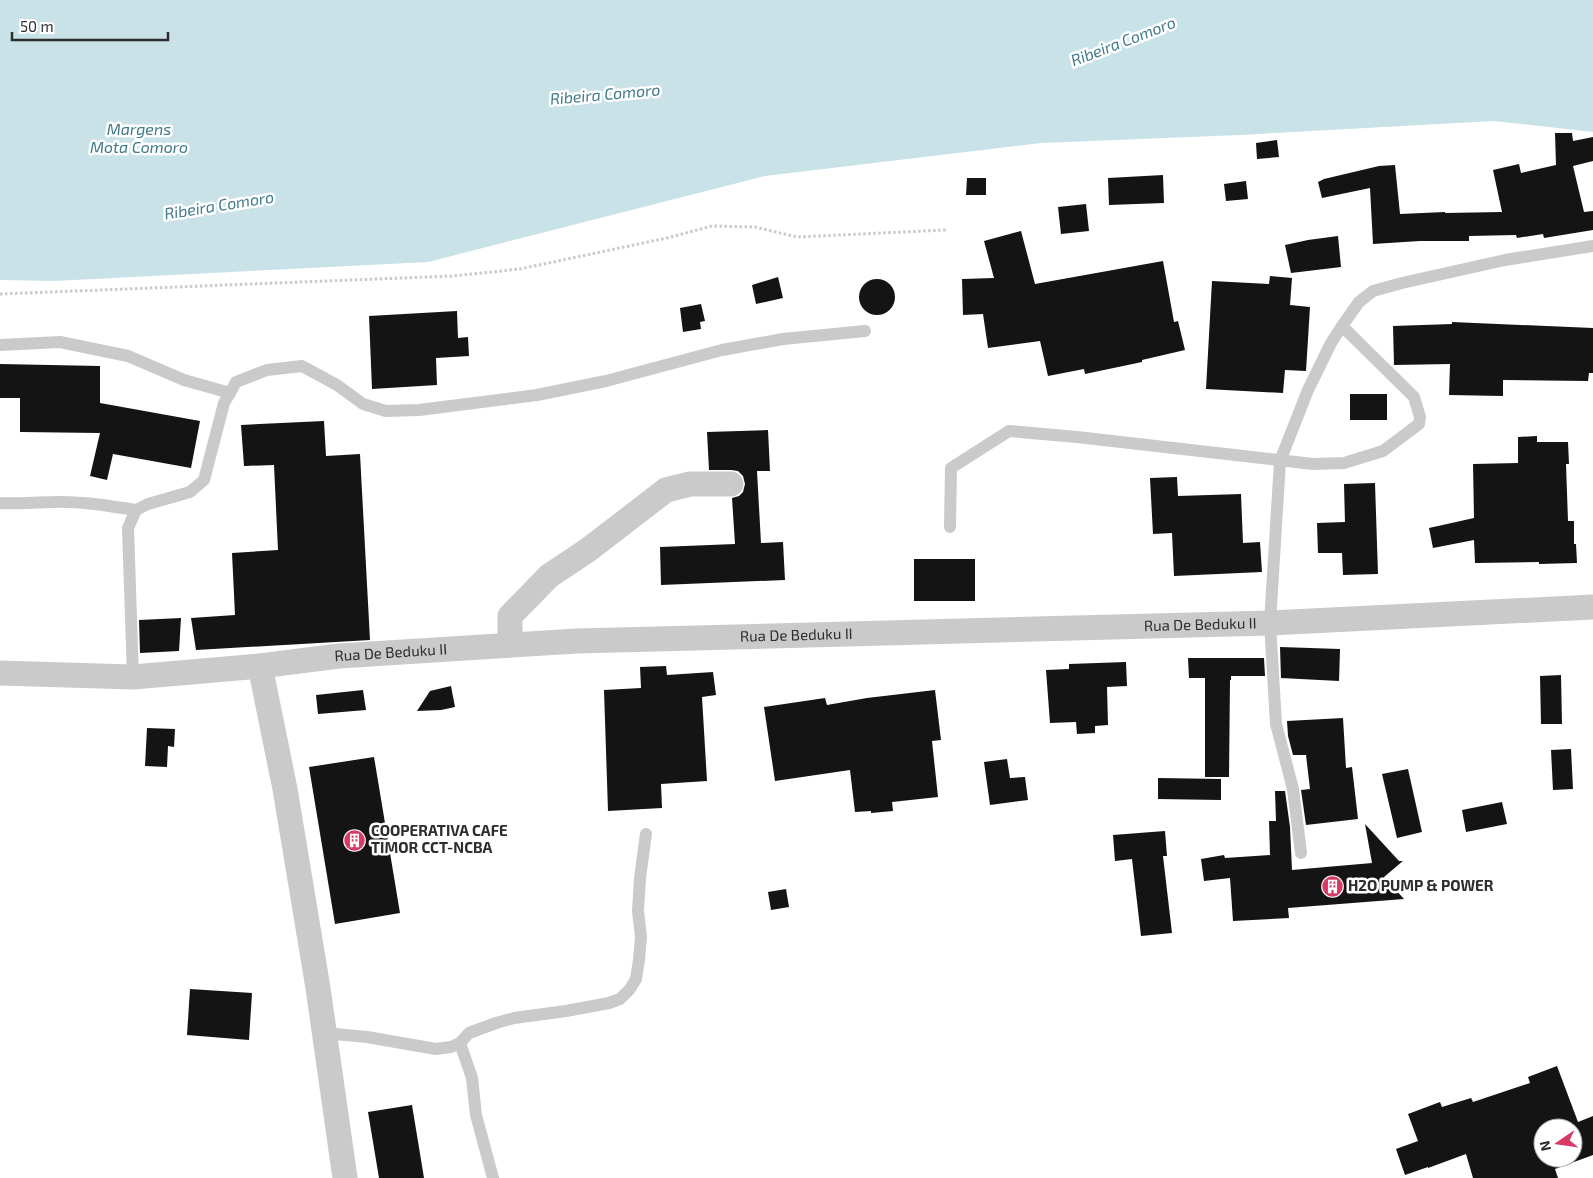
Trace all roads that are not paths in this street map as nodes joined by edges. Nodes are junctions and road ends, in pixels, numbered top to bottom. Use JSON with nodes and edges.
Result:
{"nodes":[{"id":1,"x":1593,"y":246,"type":"edge"},
{"id":2,"x":1342,"y":326,"type":"junction"},
{"id":3,"x":865,"y":331,"type":"dead end"},
{"id":4,"x":0,"y":345,"type":"edge"},
{"id":5,"x":230,"y":394,"type":"junction"},
{"id":6,"x":1280,"y":461,"type":"junction"},
{"id":7,"x":731,"y":484,"type":"dead end"},
{"id":8,"x":0,"y":503,"type":"edge"},
{"id":9,"x":136,"y":510,"type":"junction"},
{"id":10,"x":950,"y":527,"type":"dead end"},
{"id":11,"x":1593,"y":607,"type":"edge"},
{"id":12,"x":1270,"y":623,"type":"junction"},
{"id":13,"x":510,"y":645,"type":"junction"},
{"id":14,"x":260,"y":666,"type":"junction"},
{"id":15,"x":0,"y":673,"type":"edge"},
{"id":16,"x":133,"y":677,"type":"junction"},
{"id":17,"x":646,"y":834,"type":"dead end"},
{"id":18,"x":1301,"y":853,"type":"dead end"},
{"id":19,"x":324,"y":1033,"type":"junction"},
{"id":20,"x":460,"y":1042,"type":"junction"},
{"id":21,"x":345,"y":1178,"type":"edge"},
{"id":22,"x":493,"y":1178,"type":"edge"}],
"edges":[{"from":1,"to":2,"type":"lane"},
{"from":2,"to":6,"type":"lane"},
{"from":2,"to":6,"type":"lane"},
{"from":3,"to":5,"type":"lane"},
{"from":4,"to":5,"type":"lane"},
{"from":5,"to":9,"type":"lane"},
{"from":6,"to":10,"type":"lane"},
{"from":6,"to":12,"type":"lane"},
{"from":7,"to":13,"type":"street"},
{"from":8,"to":9,"type":"lane"},
{"from":9,"to":16,"type":"lane"},
{"from":11,"to":12,"type":"street","name":"Rua De Beduku II"},
{"from":12,"to":13,"type":"street","name":"Rua De Beduku II"},
{"from":12,"to":18,"type":"lane"},
{"from":13,"to":14,"type":"street","name":"Rua De Beduku II"},
{"from":14,"to":16,"type":"street","name":"Rua De Beduku II"},
{"from":14,"to":19,"type":"street"},
{"from":15,"to":16,"type":"street","name":"Rua De Beduku II"},
{"from":17,"to":20,"type":"lane"},
{"from":19,"to":20,"type":"lane"},
{"from":19,"to":21,"type":"street"},
{"from":20,"to":22,"type":"lane"}]}
